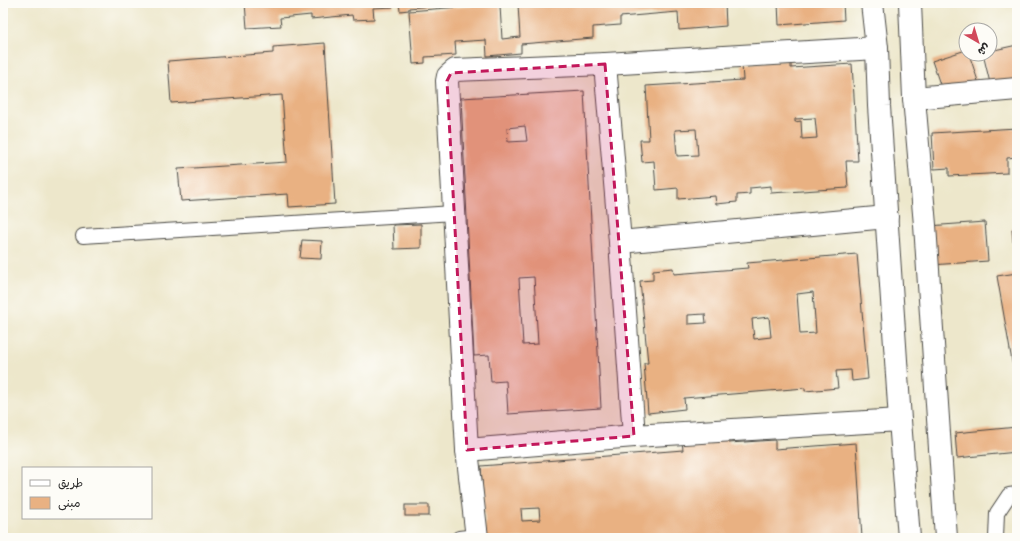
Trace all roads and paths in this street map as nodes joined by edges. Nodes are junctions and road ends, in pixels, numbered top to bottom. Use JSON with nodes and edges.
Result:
{"nodes":[{"id":1,"x":872,"y":3,"type":"edge"},
{"id":2,"x":910,"y":3,"type":"edge"},
{"id":3,"x":877,"y":48,"type":"junction"},
{"id":4,"x":605,"y":64,"type":"junction"},
{"id":5,"x":1017,"y":89,"type":"edge"},
{"id":6,"x":914,"y":98,"type":"junction"},
{"id":7,"x":454,"y":213,"type":"junction"},
{"id":8,"x":887,"y":217,"type":"junction"},
{"id":9,"x":83,"y":236,"type":"dead end"},
{"id":10,"x":620,"y":242,"type":"junction"},
{"id":11,"x":900,"y":420,"type":"junction"},
{"id":12,"x":634,"y":436,"type":"junction"},
{"id":13,"x":467,"y":450,"type":"junction"},
{"id":14,"x":1017,"y":494,"type":"edge"},
{"id":15,"x":471,"y":537,"type":"edge"},
{"id":16,"x":909,"y":538,"type":"edge"},
{"id":17,"x":946,"y":538,"type":"edge"},
{"id":18,"x":996,"y":538,"type":"edge"}],
"edges":[{"from":1,"to":3,"type":"street"},
{"from":2,"to":6,"type":"street"},
{"from":3,"to":4,"type":"street"},
{"from":3,"to":8,"type":"street"},
{"from":4,"to":7,"type":"street"},
{"from":4,"to":10,"type":"street"},
{"from":5,"to":6,"type":"street"},
{"from":6,"to":17,"type":"street"},
{"from":7,"to":9,"type":"lane"},
{"from":7,"to":13,"type":"street"},
{"from":8,"to":10,"type":"street"},
{"from":8,"to":11,"type":"street"},
{"from":10,"to":12,"type":"street"},
{"from":11,"to":12,"type":"street"},
{"from":11,"to":16,"type":"street"},
{"from":12,"to":13,"type":"street"},
{"from":13,"to":15,"type":"street"},
{"from":14,"to":18,"type":"lane"}]}
